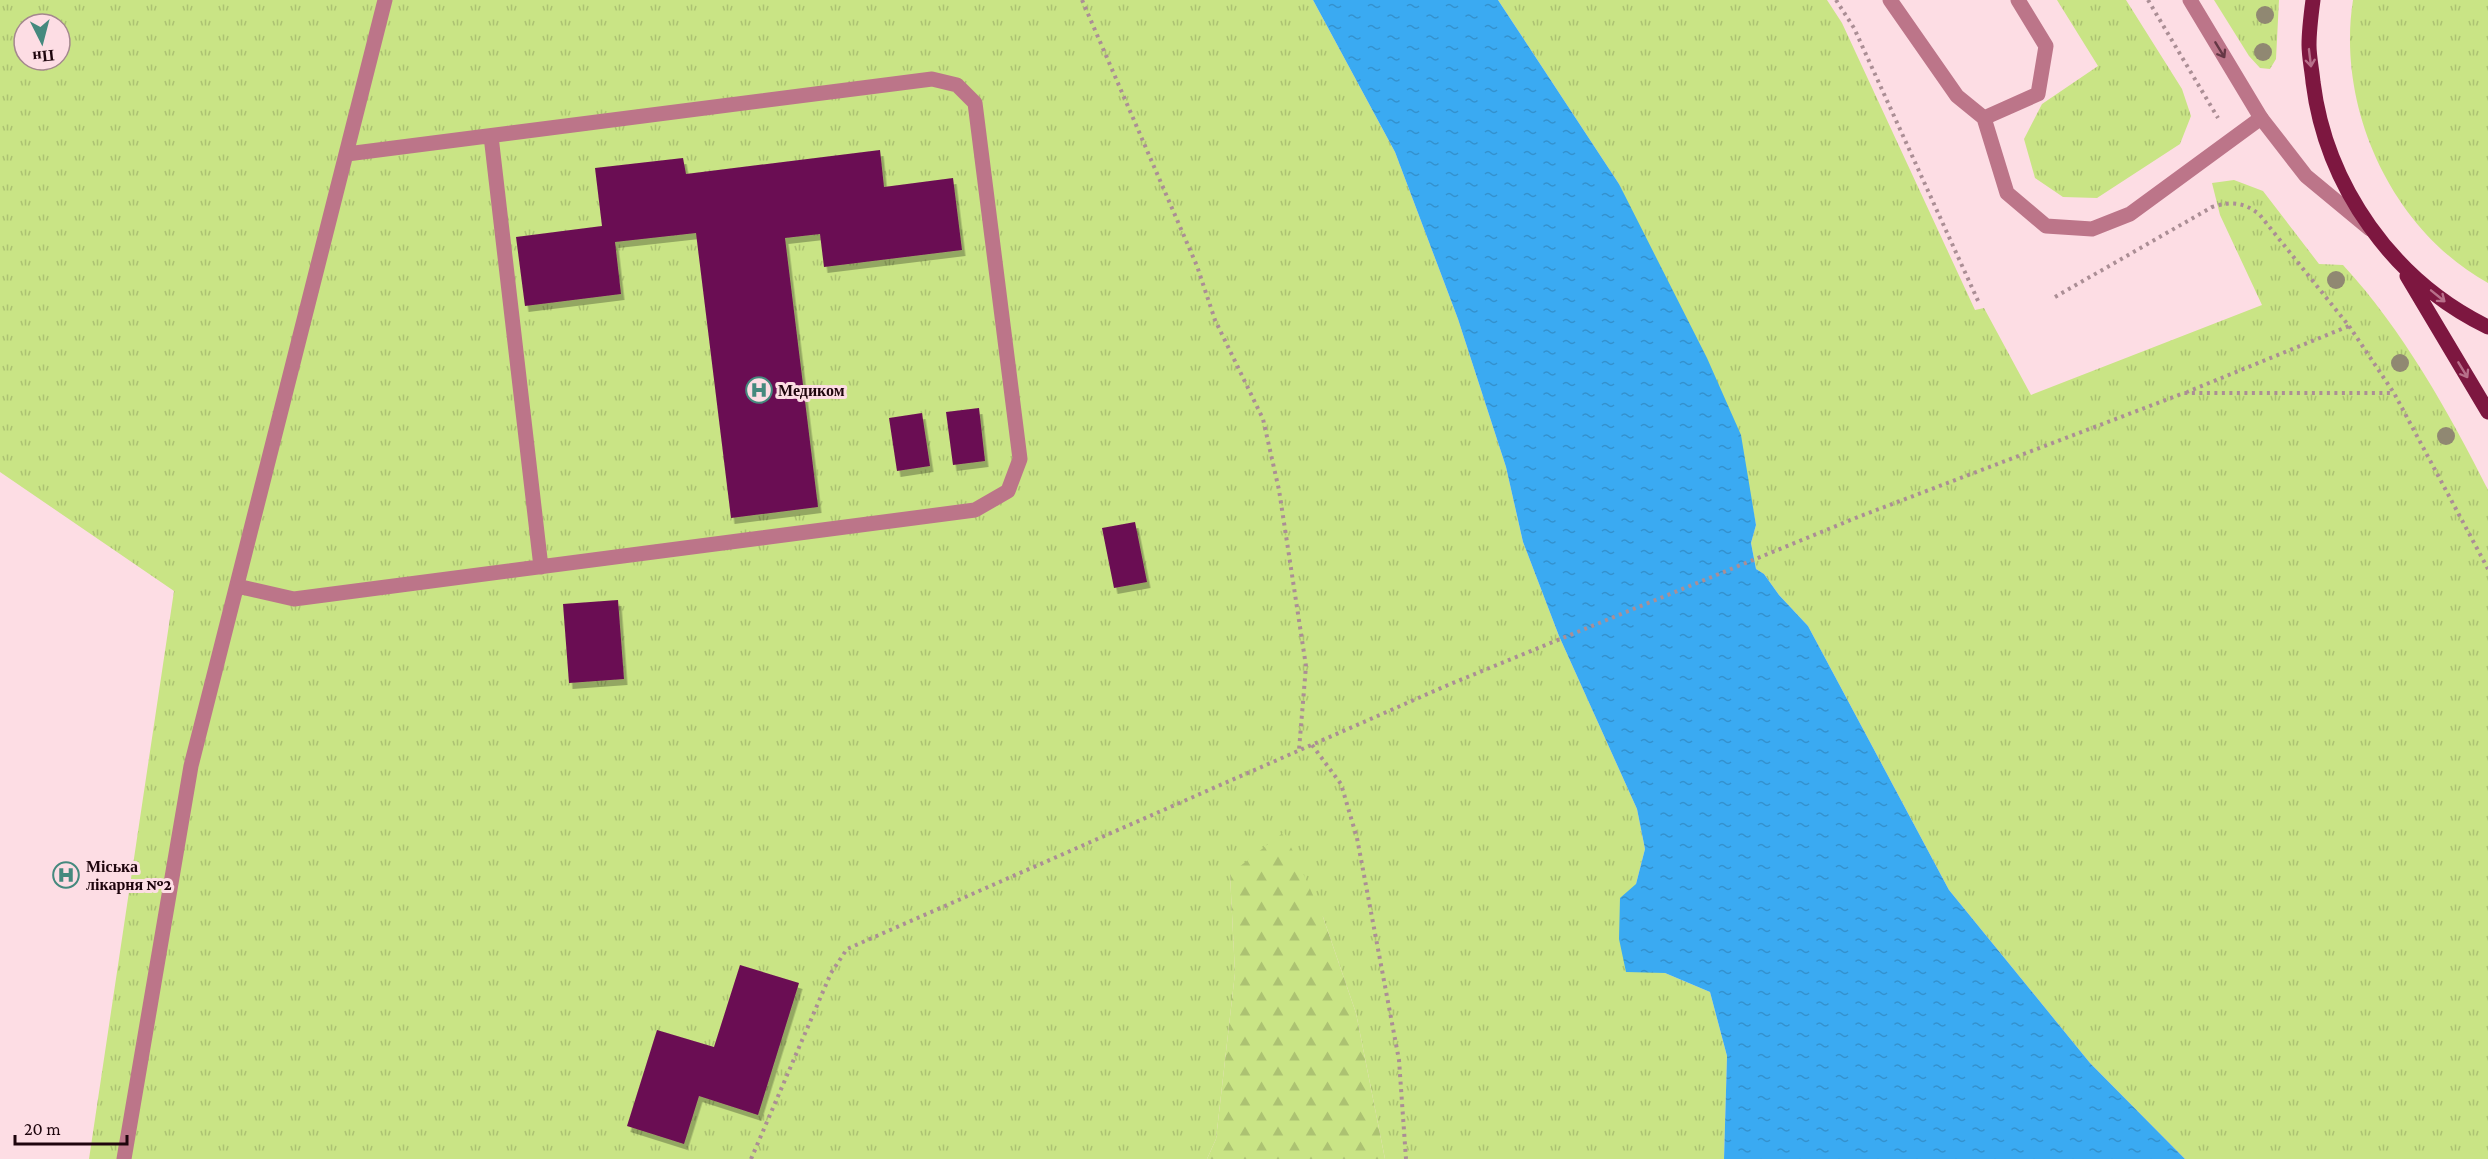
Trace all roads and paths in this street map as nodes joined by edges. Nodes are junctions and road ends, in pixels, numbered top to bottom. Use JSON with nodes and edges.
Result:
{"nodes":[{"id":1,"x":386,"y":0,"type":"edge"},
{"id":2,"x":1082,"y":0,"type":"edge"},
{"id":3,"x":1836,"y":0,"type":"edge"},
{"id":4,"x":1890,"y":0,"type":"edge"},
{"id":5,"x":2018,"y":0,"type":"edge"},
{"id":6,"x":2148,"y":0,"type":"edge"},
{"id":7,"x":2190,"y":0,"type":"edge"},
{"id":8,"x":2313,"y":0,"type":"edge"},
{"id":9,"x":1984,"y":118,"type":"junction"},
{"id":10,"x":2261,"y":118,"type":"junction"},
{"id":11,"x":491,"y":136,"type":"junction"},
{"id":12,"x":2230,"y":140,"type":"junction"},
{"id":13,"x":346,"y":154,"type":"junction"},
{"id":14,"x":2370,"y":229,"type":"junction"},
{"id":15,"x":2401,"y":266,"type":"junction"},
{"id":16,"x":2055,"y":297,"type":"dead end"},
{"id":17,"x":1979,"y":303,"type":"dead end"},
{"id":18,"x":2349,"y":326,"type":"junction"},
{"id":19,"x":2488,"y":327,"type":"edge"},
{"id":20,"x":2184,"y":393,"type":"junction"},
{"id":21,"x":2394,"y":393,"type":"junction"},
{"id":22,"x":2488,"y":412,"type":"edge"},
{"id":23,"x":541,"y":567,"type":"junction"},
{"id":24,"x":2488,"y":569,"type":"edge"},
{"id":25,"x":237,"y":586,"type":"junction"},
{"id":26,"x":1312,"y":745,"type":"junction"},
{"id":27,"x":1299,"y":751,"type":"junction"},
{"id":28,"x":124,"y":1159,"type":"edge"},
{"id":29,"x":751,"y":1159,"type":"edge"},
{"id":30,"x":1406,"y":1159,"type":"edge"}],
"edges":[{"from":1,"to":13,"type":"street"},
{"from":2,"to":27,"type":"path"},
{"from":3,"to":17,"type":"path"},
{"from":4,"to":9,"type":"street"},
{"from":5,"to":9,"type":"street"},
{"from":6,"to":12,"type":"path"},
{"from":7,"to":10,"type":"street","one_way":true},
{"from":8,"to":14,"type":"main road","one_way":true},
{"from":9,"to":12,"type":"street"},
{"from":10,"to":12,"type":"street"},
{"from":10,"to":14,"type":"street"},
{"from":11,"to":13,"type":"street"},
{"from":11,"to":23,"type":"street"},
{"from":11,"to":23,"type":"street"},
{"from":13,"to":25,"type":"street"},
{"from":14,"to":15,"type":"main road"},
{"from":15,"to":19,"type":"main road","one_way":true},
{"from":15,"to":22,"type":"main road","one_way":true},
{"from":16,"to":18,"type":"path"},
{"from":18,"to":20,"type":"path"},
{"from":18,"to":21,"type":"path"},
{"from":20,"to":21,"type":"path"},
{"from":20,"to":26,"type":"path"},
{"from":21,"to":24,"type":"path"},
{"from":23,"to":25,"type":"street"},
{"from":25,"to":28,"type":"street"},
{"from":26,"to":27,"type":"path"},
{"from":26,"to":30,"type":"path"},
{"from":27,"to":29,"type":"path"}]}
